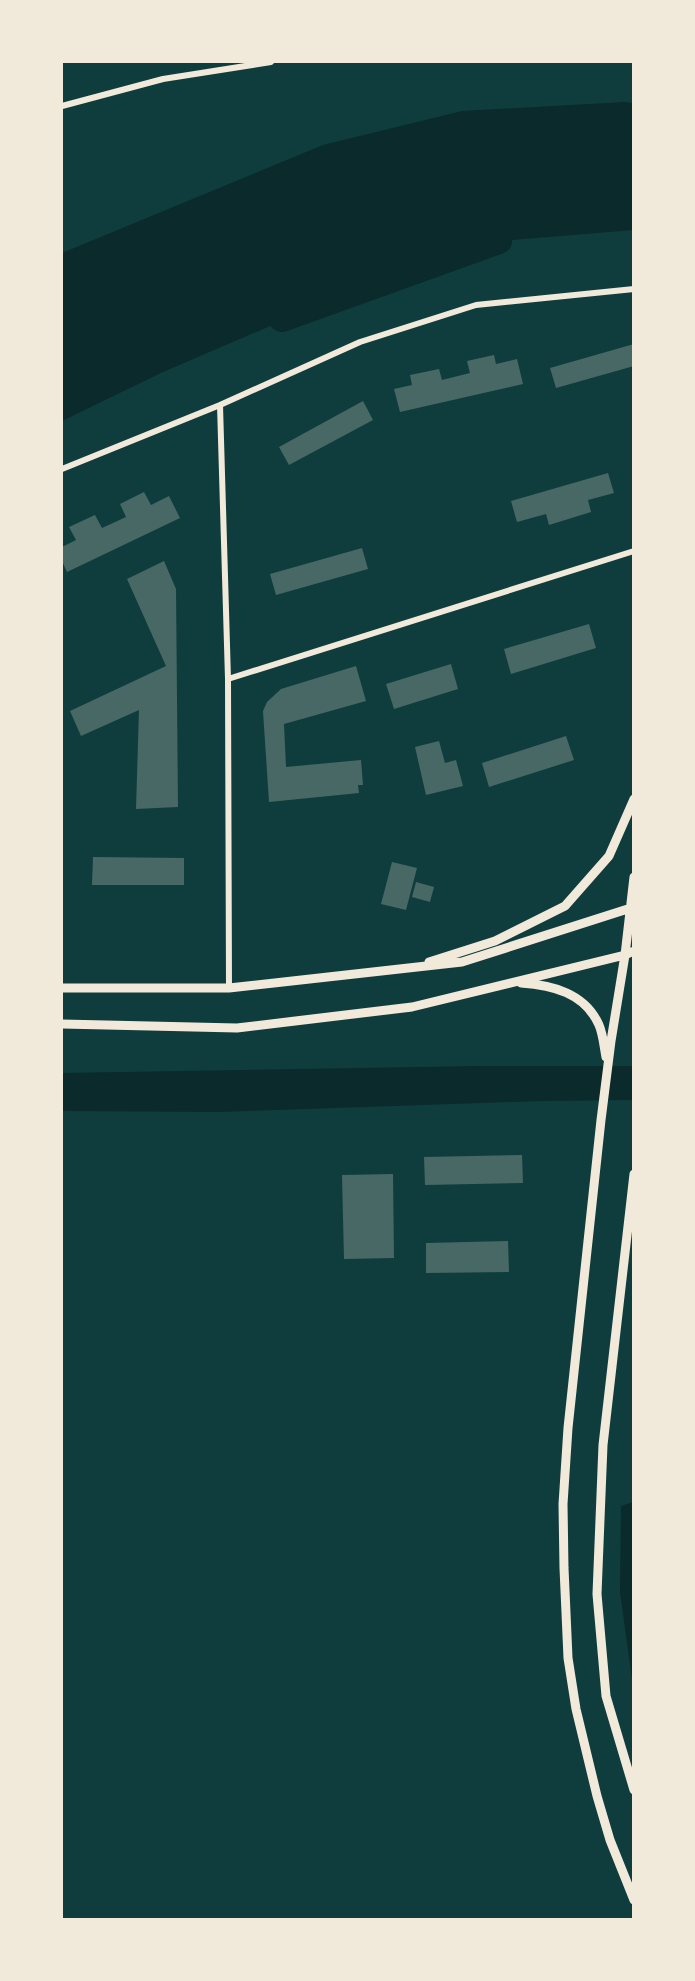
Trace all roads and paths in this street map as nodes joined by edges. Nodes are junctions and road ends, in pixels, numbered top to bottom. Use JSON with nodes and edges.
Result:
{"nodes":[{"id":1,"x":271,"y":62,"type":"edge"},
{"id":2,"x":62,"y":106,"type":"edge"},
{"id":3,"x":633,"y":290,"type":"edge"},
{"id":4,"x":220,"y":405,"type":"junction"},
{"id":5,"x":62,"y":469,"type":"edge"},
{"id":6,"x":633,"y":551,"type":"edge"},
{"id":7,"x":228,"y":679,"type":"junction"},
{"id":8,"x":633,"y":798,"type":"edge"},
{"id":9,"x":633,"y":877,"type":"edge"},
{"id":10,"x":632,"y":907,"type":"edge"},
{"id":11,"x":629,"y":953,"type":"edge"},
{"id":12,"x":410,"y":968,"type":"junction"},
{"id":13,"x":513,"y":982,"type":"junction"},
{"id":14,"x":62,"y":988,"type":"edge"},
{"id":15,"x":229,"y":988,"type":"junction"},
{"id":16,"x":62,"y":1024,"type":"edge"},
{"id":17,"x":608,"y":1064,"type":"junction"},
{"id":18,"x":633,"y":1174,"type":"edge"},
{"id":19,"x":633,"y":1790,"type":"edge"},
{"id":20,"x":633,"y":1900,"type":"edge"}],
"edges":[{"from":1,"to":2,"type":"street"},
{"from":3,"to":4,"type":"street"},
{"from":4,"to":5,"type":"street"},
{"from":4,"to":7,"type":"street"},
{"from":6,"to":7,"type":"street"},
{"from":7,"to":15,"type":"street"},
{"from":8,"to":12,"type":"main road"},
{"from":9,"to":10,"type":"main road"},
{"from":10,"to":11,"type":"main road"},
{"from":10,"to":12,"type":"main road"},
{"from":11,"to":13,"type":"main road"},
{"from":11,"to":17,"type":"main road"},
{"from":12,"to":15,"type":"main road"},
{"from":13,"to":16,"type":"main road"},
{"from":13,"to":17,"type":"main road"},
{"from":14,"to":15,"type":"main road"},
{"from":17,"to":20,"type":"main road"},
{"from":18,"to":19,"type":"main road"}]}
